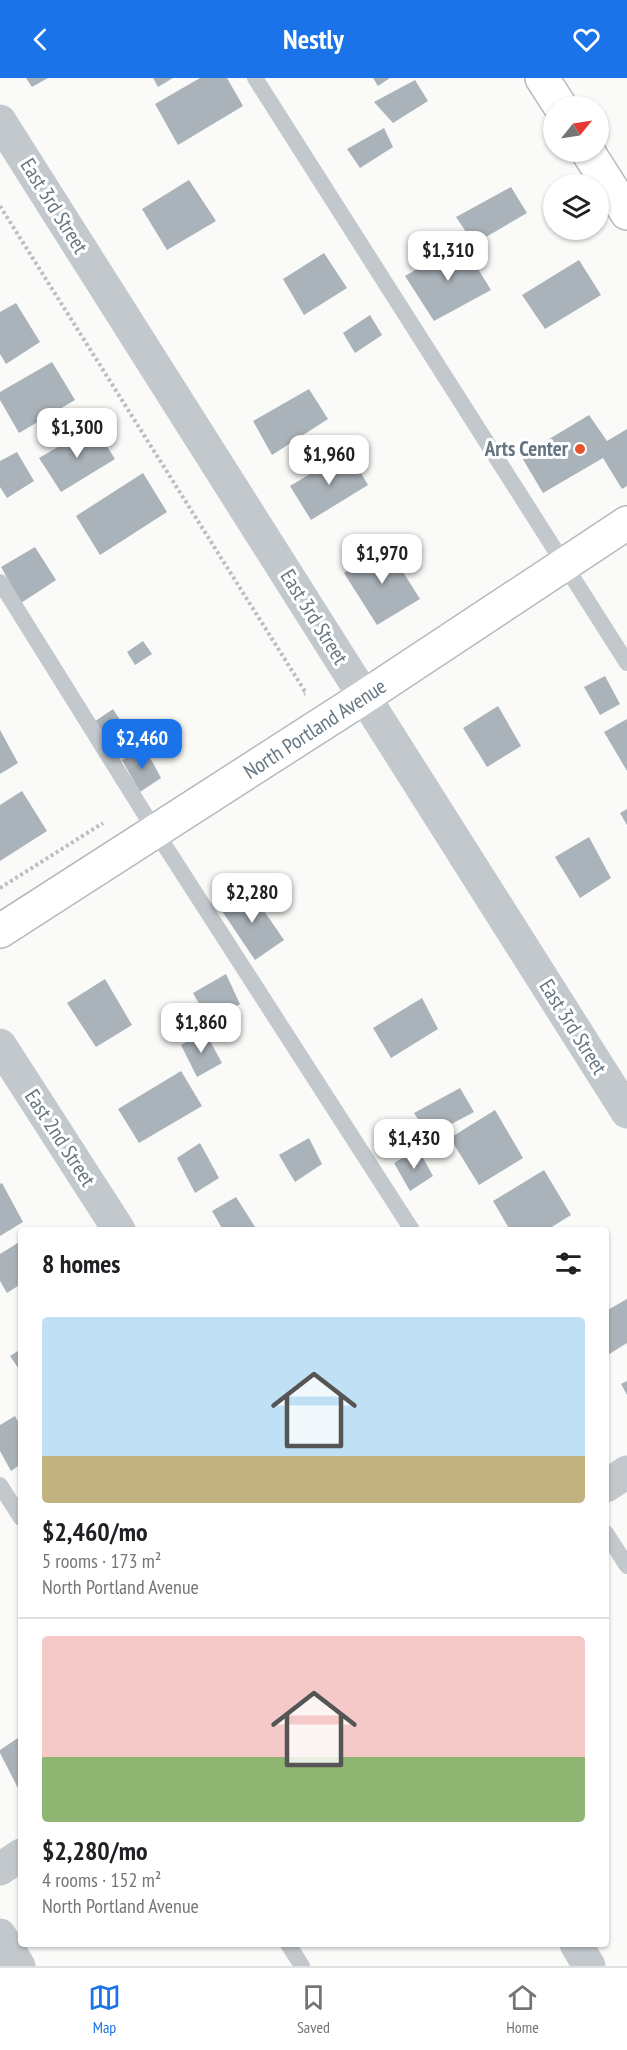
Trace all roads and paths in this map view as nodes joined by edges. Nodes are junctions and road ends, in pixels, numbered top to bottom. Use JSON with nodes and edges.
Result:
{"nodes":[{"id":1,"x":255,"y":78,"type":"edge"},
{"id":2,"x":542,"y":78,"type":"edge"},
{"id":3,"x":554,"y":96,"type":"edge"},
{"id":4,"x":0,"y":122,"type":"edge"},
{"id":5,"x":594,"y":162,"type":"edge"},
{"id":6,"x":0,"y":206,"type":"edge"},
{"id":7,"x":627,"y":213,"type":"edge"},
{"id":8,"x":627,"y":523,"type":"edge"},
{"id":9,"x":565,"y":565,"type":"junction"},
{"id":10,"x":0,"y":582,"type":"edge"},
{"id":11,"x":627,"y":663,"type":"edge"},
{"id":12,"x":364,"y":697,"type":"junction"},
{"id":13,"x":296,"y":700,"type":"dead end"},
{"id":14,"x":137,"y":801,"type":"junction"},
{"id":15,"x":156,"y":832,"type":"junction"},
{"id":16,"x":0,"y":888,"type":"edge"},
{"id":17,"x":0,"y":931,"type":"edge"},
{"id":18,"x":0,"y":1045,"type":"edge"},
{"id":19,"x":627,"y":1112,"type":"edge"},
{"id":20,"x":117,"y":1227,"type":"edge"},
{"id":21,"x":410,"y":1227,"type":"edge"},
{"id":22,"x":627,"y":1472,"type":"edge"},
{"id":23,"x":609,"y":1484,"type":"edge"},
{"id":24,"x":0,"y":1485,"type":"edge"},
{"id":25,"x":18,"y":1513,"type":"edge"},
{"id":26,"x":609,"y":1538,"type":"edge"},
{"id":27,"x":627,"y":1566,"type":"edge"},
{"id":28,"x":18,"y":1857,"type":"edge"},
{"id":29,"x":0,"y":1869,"type":"edge"},
{"id":30,"x":0,"y":1935,"type":"edge"},
{"id":31,"x":290,"y":1947,"type":"edge"},
{"id":32,"x":578,"y":1947,"type":"edge"},
{"id":33,"x":19,"y":1966,"type":"edge"},
{"id":34,"x":302,"y":1966,"type":"edge"},
{"id":35,"x":590,"y":1966,"type":"edge"}],
"edges":[{"from":1,"to":9,"type":"lane"},
{"from":2,"to":3,"type":"street"},
{"from":4,"to":12,"type":"street","name":"East 3rd Street"},
{"from":5,"to":7,"type":"street"},
{"from":6,"to":13,"type":"path"},
{"from":8,"to":9,"type":"street","name":"North Portland Avenue"},
{"from":9,"to":11,"type":"lane"},
{"from":9,"to":12,"type":"street","name":"North Portland Avenue"},
{"from":10,"to":14,"type":"lane"},
{"from":12,"to":15,"type":"street","name":"North Portland Avenue"},
{"from":12,"to":19,"type":"street","name":"East 3rd Street"},
{"from":14,"to":15,"type":"lane"},
{"from":14,"to":16,"type":"path"},
{"from":15,"to":17,"type":"street","name":"North Portland Avenue"},
{"from":15,"to":21,"type":"lane"},
{"from":18,"to":20,"type":"street","name":"East 2nd Street"},
{"from":22,"to":23,"type":"street"},
{"from":24,"to":25,"type":"lane"},
{"from":26,"to":27,"type":"lane"},
{"from":28,"to":29,"type":"street"},
{"from":30,"to":33,"type":"street"},
{"from":31,"to":34,"type":"lane"},
{"from":32,"to":35,"type":"street"}]}
